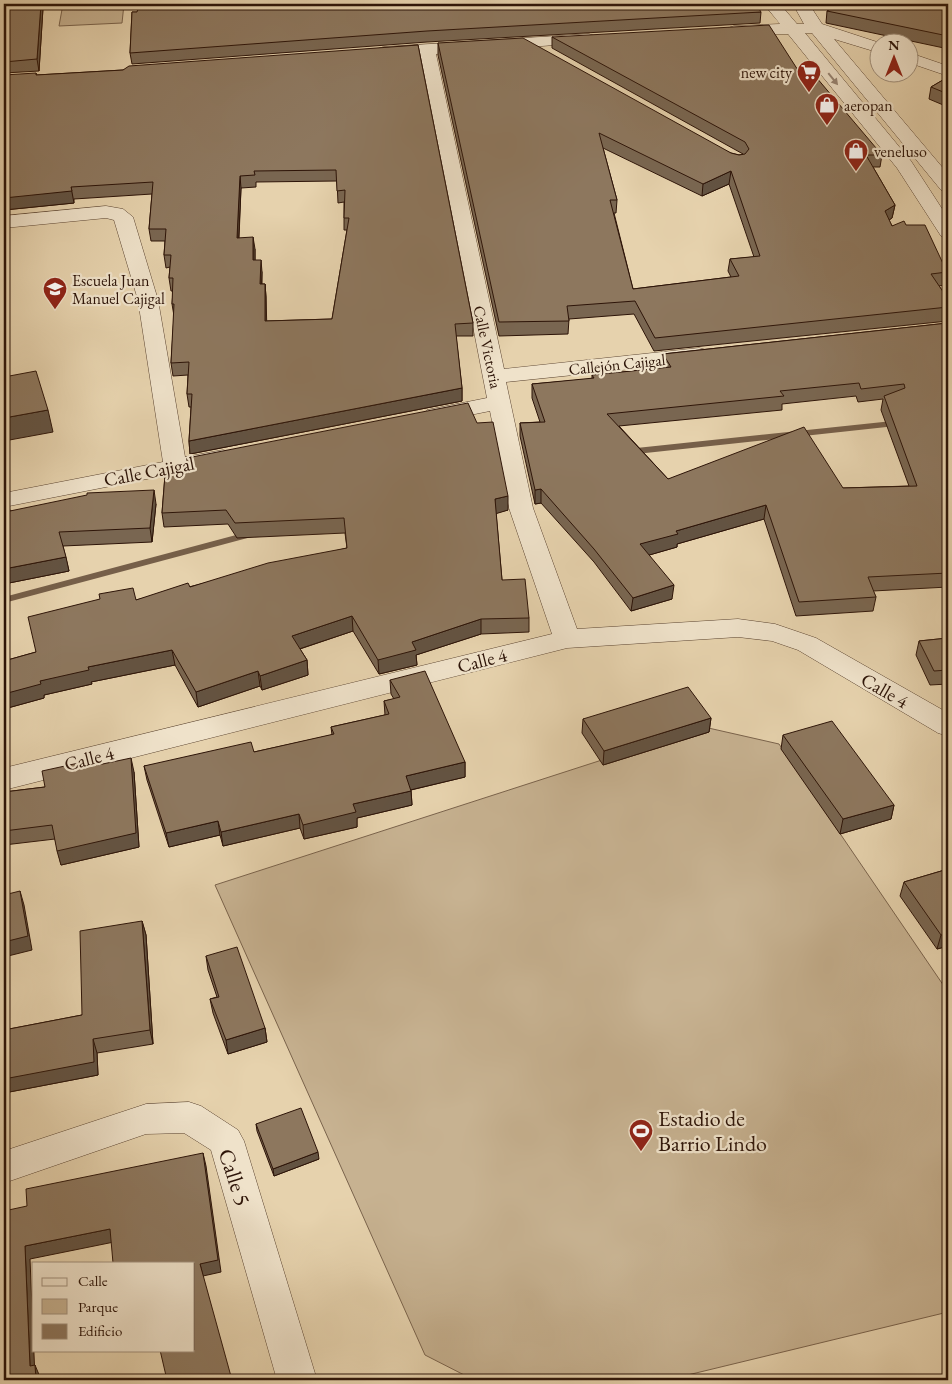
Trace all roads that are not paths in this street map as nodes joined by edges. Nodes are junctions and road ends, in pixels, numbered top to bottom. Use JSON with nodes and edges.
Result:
{"nodes":[{"id":1,"x":772,"y":4,"type":"edge"},
{"id":2,"x":801,"y":4,"type":"edge"},
{"id":3,"x":791,"y":28,"type":"junction"},
{"id":4,"x":817,"y":28,"type":"junction"},
{"id":5,"x":722,"y":32,"type":"edge"},
{"id":6,"x":604,"y":39,"type":"edge"},
{"id":7,"x":525,"y":43,"type":"junction"},
{"id":8,"x":870,"y":45,"type":"edge"},
{"id":9,"x":426,"y":49,"type":"junction"},
{"id":10,"x":368,"y":54,"type":"edge"},
{"id":11,"x":550,"y":57,"type":"edge"},
{"id":12,"x":920,"y":61,"type":"edge"},
{"id":13,"x":948,"y":71,"type":"edge"},
{"id":14,"x":948,"y":186,"type":"edge"},
{"id":15,"x":4,"y":222,"type":"edge"},
{"id":16,"x":948,"y":232,"type":"edge"},
{"id":17,"x":721,"y":352,"type":"edge"},
{"id":18,"x":494,"y":377,"type":"junction"},
{"id":19,"x":499,"y":402,"type":"junction"},
{"id":20,"x":414,"y":419,"type":"edge"},
{"id":21,"x":242,"y":453,"type":"edge"},
{"id":22,"x":175,"y":466,"type":"junction"},
{"id":23,"x":4,"y":500,"type":"edge"},
{"id":24,"x":567,"y":639,"type":"junction"},
{"id":25,"x":948,"y":726,"type":"edge"},
{"id":26,"x":4,"y":779,"type":"edge"},
{"id":27,"x":4,"y":1167,"type":"edge"},
{"id":28,"x":296,"y":1380,"type":"edge"}],
"edges":[{"from":1,"to":3,"type":"street"},
{"from":2,"to":4,"type":"street"},
{"from":3,"to":4,"type":"street"},
{"from":3,"to":5,"type":"street"},
{"from":3,"to":16,"type":"street","one_way":true},
{"from":4,"to":8,"type":"street"},
{"from":4,"to":14,"type":"street"},
{"from":6,"to":7,"type":"street"},
{"from":7,"to":9,"type":"street"},
{"from":7,"to":11,"type":"street"},
{"from":9,"to":10,"type":"street"},
{"from":9,"to":18,"type":"street","name":"Calle Victoria"},
{"from":12,"to":13,"type":"street"},
{"from":15,"to":22,"type":"street"},
{"from":17,"to":18,"type":"street","name":"Callejón Cajigal"},
{"from":18,"to":19,"type":"street","name":"Calle Victoria"},
{"from":19,"to":20,"type":"street"},
{"from":19,"to":24,"type":"street","name":"Calle Victoria"},
{"from":21,"to":22,"type":"street","name":"Calle Cajigal"},
{"from":22,"to":23,"type":"street","name":"Calle Cajigal"},
{"from":24,"to":25,"type":"street","name":"Calle 4"},
{"from":24,"to":26,"type":"street","name":"Calle 4"},
{"from":27,"to":28,"type":"street","name":"Calle 5"}]}
